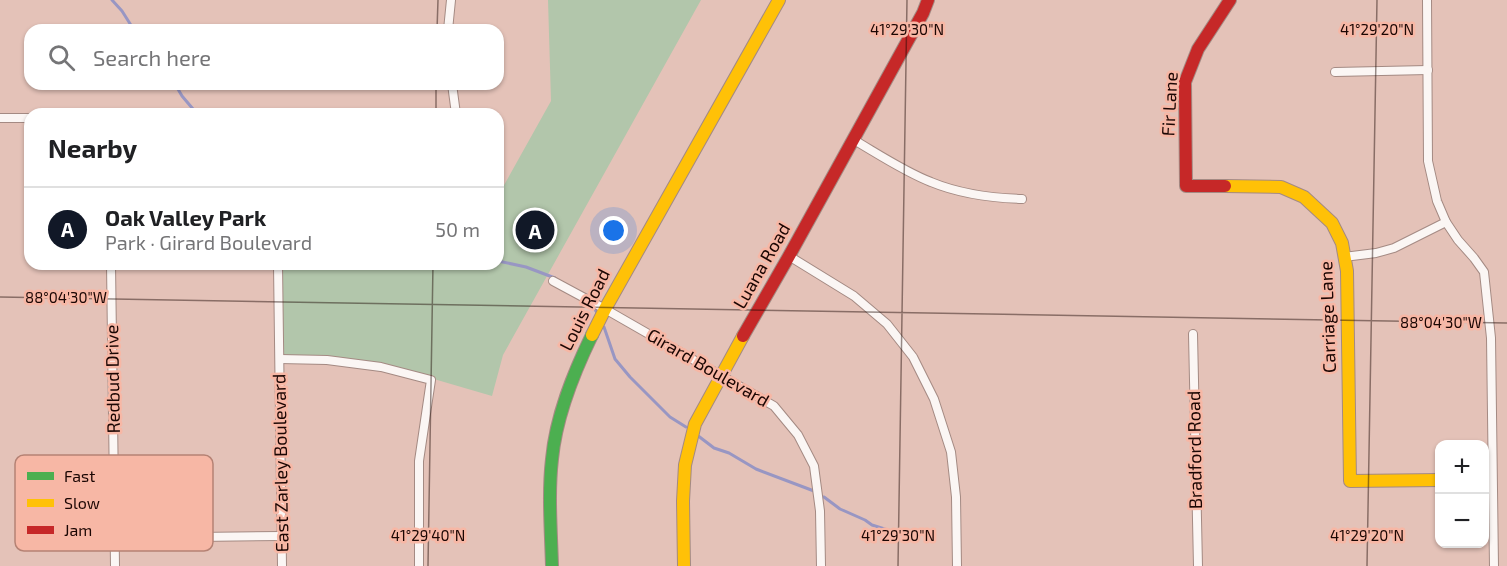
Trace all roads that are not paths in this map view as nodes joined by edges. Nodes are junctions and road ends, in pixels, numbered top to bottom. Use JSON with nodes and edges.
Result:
{"nodes":[{"id":1,"x":452,"y":0,"type":"edge"},
{"id":2,"x":779,"y":0,"type":"edge"},
{"id":3,"x":928,"y":0,"type":"edge"},
{"id":4,"x":1230,"y":0,"type":"edge"},
{"id":5,"x":1427,"y":0,"type":"edge"},
{"id":6,"x":449,"y":24,"type":"edge"},
{"id":7,"x":1428,"y":70,"type":"junction"},
{"id":8,"x":1335,"y":72,"type":"dead end"},
{"id":9,"x":453,"y":90,"type":"edge"},
{"id":10,"x":455,"y":108,"type":"edge"},
{"id":11,"x":0,"y":118,"type":"edge"},
{"id":12,"x":24,"y":118,"type":"edge"},
{"id":13,"x":854,"y":140,"type":"junction"},
{"id":14,"x":1186,"y":186,"type":"joint"},
{"id":15,"x":1022,"y":199,"type":"dead end"},
{"id":16,"x":1446,"y":222,"type":"junction"},
{"id":17,"x":789,"y":256,"type":"junction"},
{"id":18,"x":1344,"y":257,"type":"junction"},
{"id":19,"x":111,"y":270,"type":"edge"},
{"id":20,"x":278,"y":270,"type":"edge"},
{"id":21,"x":553,"y":281,"type":"dead end"},
{"id":22,"x":605,"y":309,"type":"junction"},
{"id":23,"x":1193,"y":334,"type":"dead end"},
{"id":24,"x":280,"y":359,"type":"junction"},
{"id":25,"x":721,"y":375,"type":"junction"},
{"id":26,"x":114,"y":455,"type":"edge"},
{"id":27,"x":1489,"y":479,"type":"edge"},
{"id":28,"x":1435,"y":480,"type":"edge"},
{"id":29,"x":282,"y":536,"type":"junction"},
{"id":30,"x":213,"y":537,"type":"edge"},
{"id":31,"x":116,"y":551,"type":"edge"},
{"id":32,"x":115,"y":566,"type":"edge"},
{"id":33,"x":282,"y":566,"type":"edge"},
{"id":34,"x":419,"y":566,"type":"edge"},
{"id":35,"x":552,"y":566,"type":"edge"},
{"id":36,"x":684,"y":566,"type":"edge"},
{"id":37,"x":820,"y":566,"type":"edge"},
{"id":38,"x":957,"y":566,"type":"edge"},
{"id":39,"x":1198,"y":566,"type":"edge"},
{"id":40,"x":1494,"y":566,"type":"edge"}],
"edges":[{"from":1,"to":6,"type":"street"},
{"from":2,"to":22,"type":"street","name":"Louis Road"},
{"from":3,"to":13,"type":"street","name":"Luana Road"},
{"from":4,"to":14,"type":"street","name":"Fir Lane"},
{"from":5,"to":7,"type":"street"},
{"from":7,"to":8,"type":"street"},
{"from":7,"to":16,"type":"street"},
{"from":9,"to":10,"type":"street"},
{"from":11,"to":12,"type":"street"},
{"from":13,"to":15,"type":"street"},
{"from":13,"to":17,"type":"street","name":"Luana Road"},
{"from":14,"to":18,"type":"street","name":"Carriage Lane"},
{"from":16,"to":18,"type":"street"},
{"from":16,"to":27,"type":"street"},
{"from":17,"to":25,"type":"street","name":"Luana Road"},
{"from":17,"to":38,"type":"street"},
{"from":18,"to":28,"type":"street","name":"Carriage Lane"},
{"from":19,"to":26,"type":"street","name":"Redbud Drive"},
{"from":20,"to":24,"type":"street","name":"East Zarley Boulevard"},
{"from":21,"to":22,"type":"street","name":"Girard Boulevard"},
{"from":22,"to":25,"type":"street","name":"Girard Boulevard"},
{"from":22,"to":35,"type":"street","name":"Louis Road"},
{"from":23,"to":39,"type":"street","name":"Bradford Road"},
{"from":24,"to":29,"type":"street","name":"East Zarley Boulevard"},
{"from":24,"to":34,"type":"street"},
{"from":25,"to":36,"type":"street","name":"Luana Road"},
{"from":25,"to":37,"type":"street","name":"Girard Boulevard"},
{"from":27,"to":40,"type":"street"},
{"from":29,"to":30,"type":"street"},
{"from":29,"to":33,"type":"street","name":"East Zarley Boulevard"},
{"from":31,"to":32,"type":"street","name":"Redbud Drive"}]}
